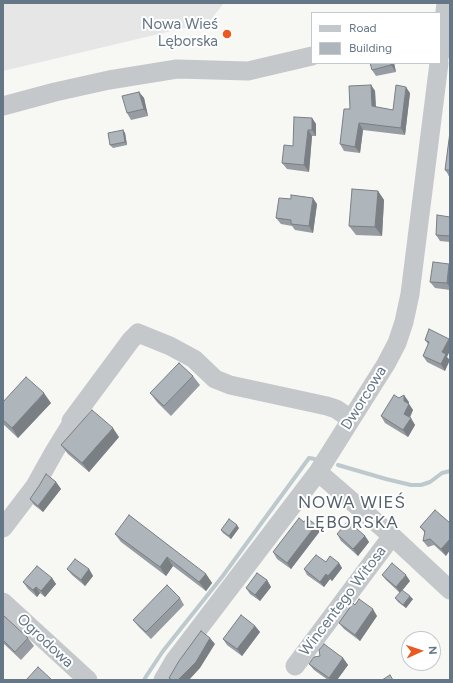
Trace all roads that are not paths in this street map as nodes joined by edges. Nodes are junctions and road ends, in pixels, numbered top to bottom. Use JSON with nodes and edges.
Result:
{"nodes":[{"id":1,"x":446,"y":3,"type":"edge"},
{"id":2,"x":441,"y":46,"type":"edge"},
{"id":3,"x":311,"y":56,"type":"edge"},
{"id":4,"x":439,"y":64,"type":"edge"},
{"id":5,"x":3,"y":106,"type":"edge"},
{"id":6,"x":351,"y":419,"type":"junction"},
{"id":7,"x":318,"y":472,"type":"junction"},
{"id":8,"x":3,"y":528,"type":"edge"},
{"id":9,"x":392,"y":536,"type":"junction"},
{"id":10,"x":450,"y":590,"type":"edge"},
{"id":11,"x":3,"y":602,"type":"edge"},
{"id":12,"x":295,"y":666,"type":"dead end"},
{"id":13,"x":88,"y":680,"type":"edge"},
{"id":14,"x":163,"y":680,"type":"edge"}],
"edges":[{"from":1,"to":2,"type":"street"},
{"from":3,"to":5,"type":"street"},
{"from":4,"to":6,"type":"street","name":"Dworcowa"},
{"from":6,"to":7,"type":"street","name":"Dworcowa"},
{"from":6,"to":8,"type":"street"},
{"from":7,"to":9,"type":"street","name":"Wincentego Witosa"},
{"from":7,"to":14,"type":"street","name":"Dworcowa"},
{"from":9,"to":10,"type":"street","name":"Wincentego Witosa"},
{"from":9,"to":12,"type":"street","name":"Wincentego Witosa"},
{"from":11,"to":13,"type":"street","name":"Ogrodowa"}]}
